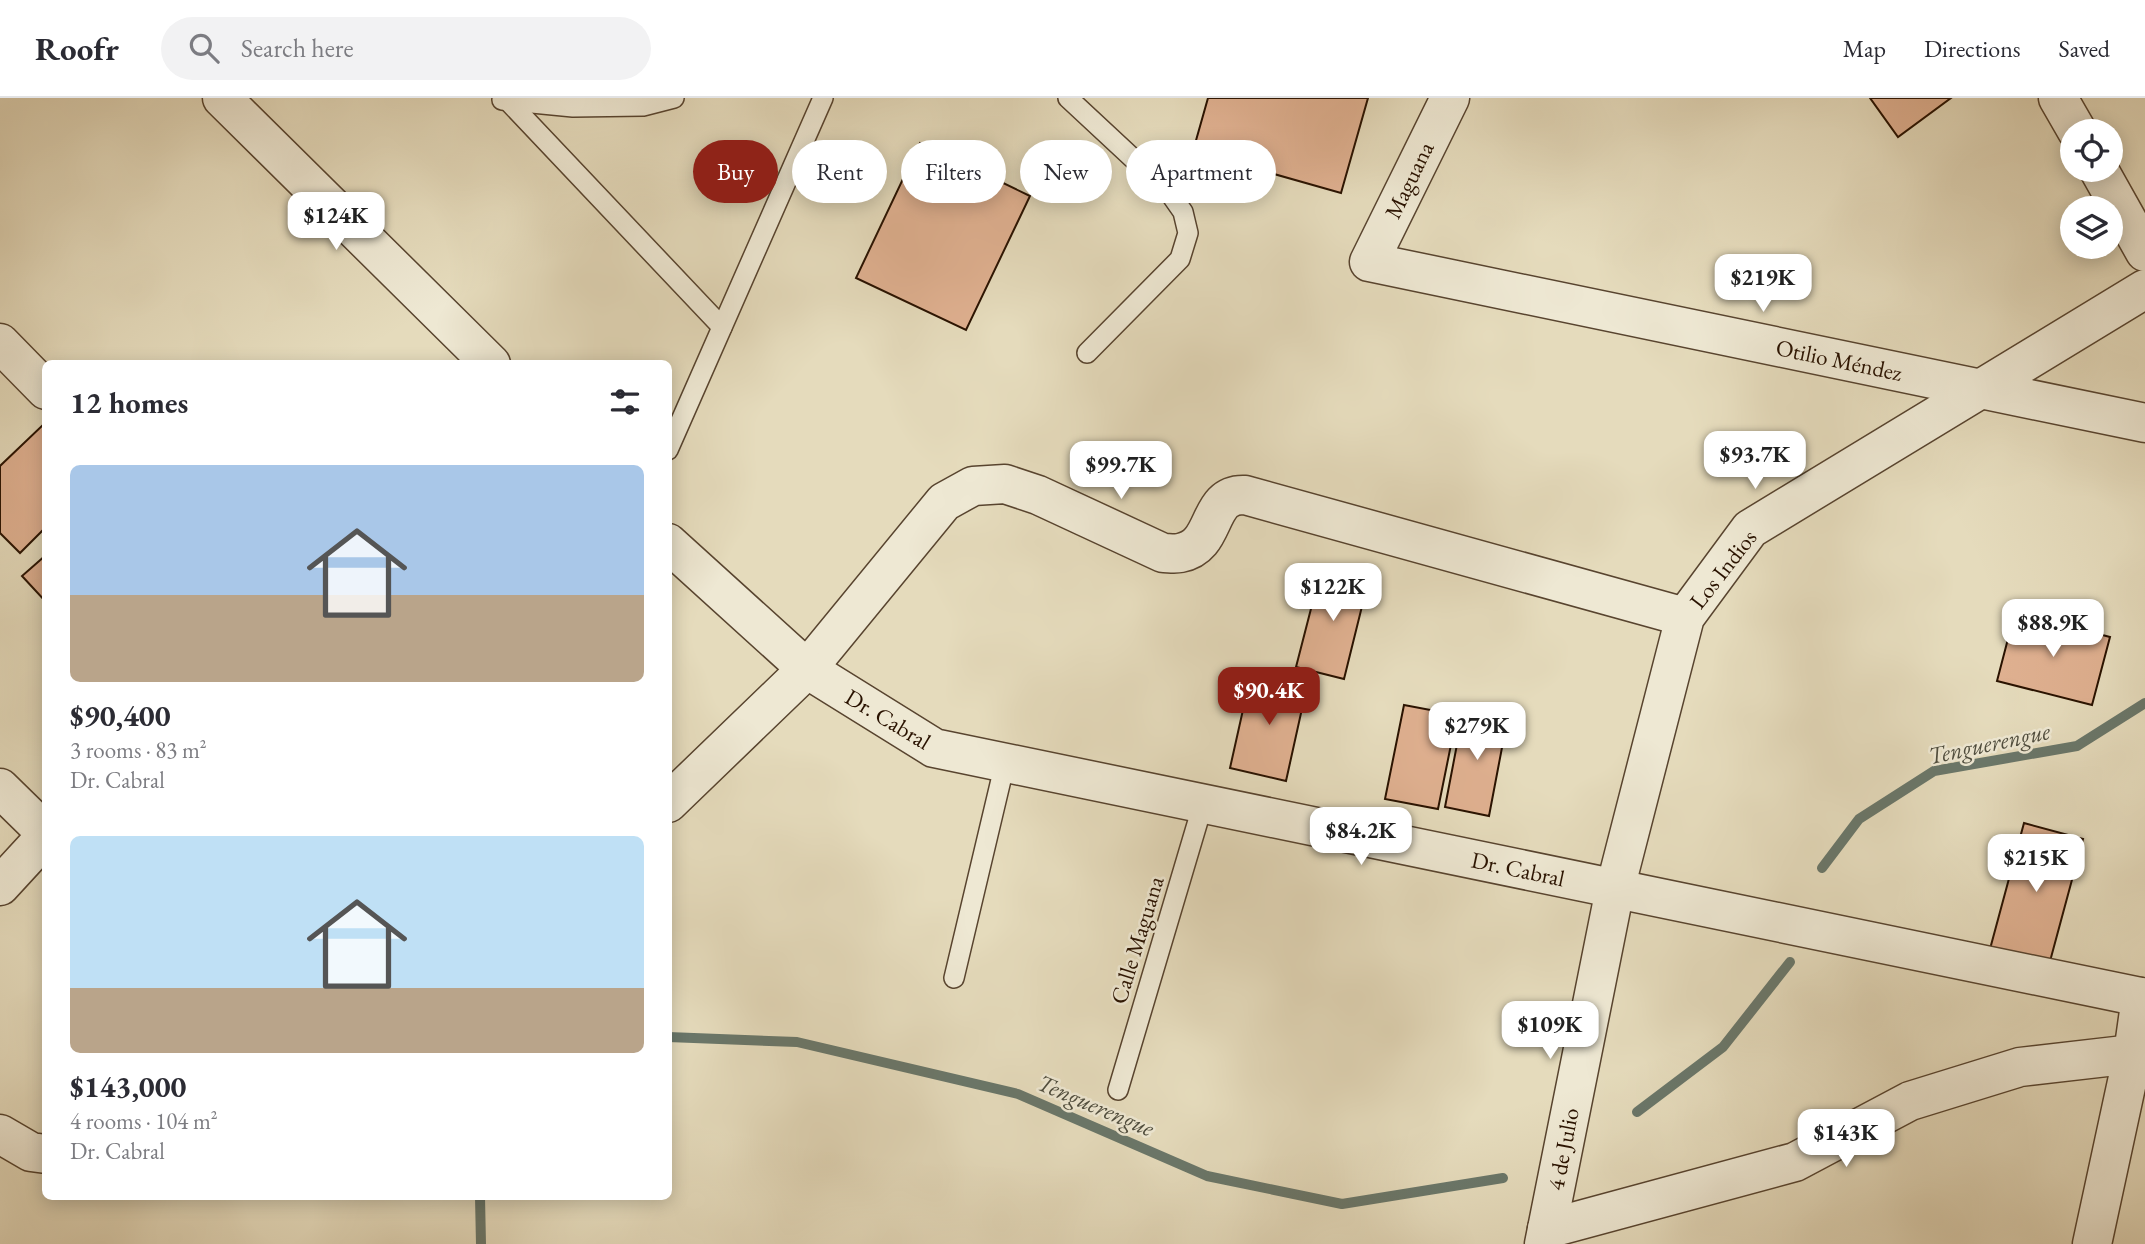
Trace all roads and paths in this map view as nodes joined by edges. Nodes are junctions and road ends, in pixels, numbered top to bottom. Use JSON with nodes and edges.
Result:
{"nodes":[{"id":1,"x":222,"y":98,"type":"edge"},
{"id":2,"x":674,"y":98,"type":"edge"},
{"id":3,"x":822,"y":98,"type":"edge"},
{"id":4,"x":1068,"y":98,"type":"edge"},
{"id":5,"x":1450,"y":98,"type":"edge"},
{"id":6,"x":2058,"y":98,"type":"edge"},
{"id":7,"x":501,"y":99,"type":"edge"},
{"id":8,"x":2070,"y":119,"type":"edge"},
{"id":9,"x":2106,"y":182,"type":"edge"},
{"id":10,"x":2145,"y":252,"type":"edge"},
{"id":11,"x":1368,"y":262,"type":"joint"},
{"id":12,"x":2145,"y":289,"type":"edge"},
{"id":13,"x":722,"y":327,"type":"junction"},
{"id":14,"x":0,"y":343,"type":"edge"},
{"id":15,"x":1087,"y":353,"type":"dead end"},
{"id":16,"x":487,"y":360,"type":"edge"},
{"id":17,"x":42,"y":386,"type":"edge"},
{"id":18,"x":1981,"y":389,"type":"junction"},
{"id":19,"x":2145,"y":423,"type":"edge"},
{"id":20,"x":672,"y":441,"type":"edge"},
{"id":21,"x":672,"y":547,"type":"edge"},
{"id":22,"x":1685,"y":617,"type":"junction"},
{"id":23,"x":807,"y":669,"type":"junction"},
{"id":24,"x":1004,"y":763,"type":"junction"},
{"id":25,"x":0,"y":788,"type":"edge"},
{"id":26,"x":672,"y":799,"type":"edge"},
{"id":27,"x":1203,"y":804,"type":"junction"},
{"id":28,"x":42,"y":830,"type":"edge"},
{"id":29,"x":42,"y":839,"type":"edge"},
{"id":30,"x":0,"y":886,"type":"edge"},
{"id":31,"x":1615,"y":889,"type":"junction"},
{"id":32,"x":954,"y":978,"type":"dead end"},
{"id":33,"x":2143,"y":998,"type":"edge"},
{"id":34,"x":2133,"y":1054,"type":"junction"},
{"id":35,"x":1118,"y":1090,"type":"dead end"},
{"id":36,"x":0,"y":1134,"type":"edge"},
{"id":37,"x":42,"y":1153,"type":"edge"},
{"id":38,"x":1545,"y":1237,"type":"edge"},
{"id":39,"x":2092,"y":1244,"type":"edge"}],
"edges":[{"from":1,"to":16,"type":"street"},
{"from":2,"to":7,"type":"lane"},
{"from":3,"to":13,"type":"lane"},
{"from":4,"to":15,"type":"lane"},
{"from":5,"to":11,"type":"street","name":"Maguana"},
{"from":6,"to":8,"type":"street"},
{"from":7,"to":13,"type":"lane"},
{"from":9,"to":10,"type":"street"},
{"from":11,"to":18,"type":"street","name":"Otilio Méndez"},
{"from":12,"to":18,"type":"street","name":"Los Indios"},
{"from":13,"to":20,"type":"lane"},
{"from":14,"to":17,"type":"street"},
{"from":18,"to":19,"type":"street","name":"Otilio Méndez"},
{"from":18,"to":22,"type":"street","name":"Los Indios"},
{"from":21,"to":23,"type":"street","name":"Dr. Cabral"},
{"from":22,"to":23,"type":"street"},
{"from":22,"to":31,"type":"street","name":"Los Indios"},
{"from":23,"to":24,"type":"street","name":"Dr. Cabral"},
{"from":23,"to":26,"type":"street"},
{"from":24,"to":27,"type":"street","name":"Dr. Cabral"},
{"from":24,"to":32,"type":"lane"},
{"from":25,"to":28,"type":"street"},
{"from":27,"to":31,"type":"street","name":"Dr. Cabral"},
{"from":27,"to":35,"type":"lane","name":"Calle Maguana"},
{"from":29,"to":30,"type":"street"},
{"from":31,"to":33,"type":"street","name":"Dr. Cabral"},
{"from":31,"to":38,"type":"street","name":"4 de Julio"},
{"from":33,"to":34,"type":"street"},
{"from":34,"to":38,"type":"street"},
{"from":34,"to":39,"type":"street"},
{"from":36,"to":37,"type":"street"}]}
